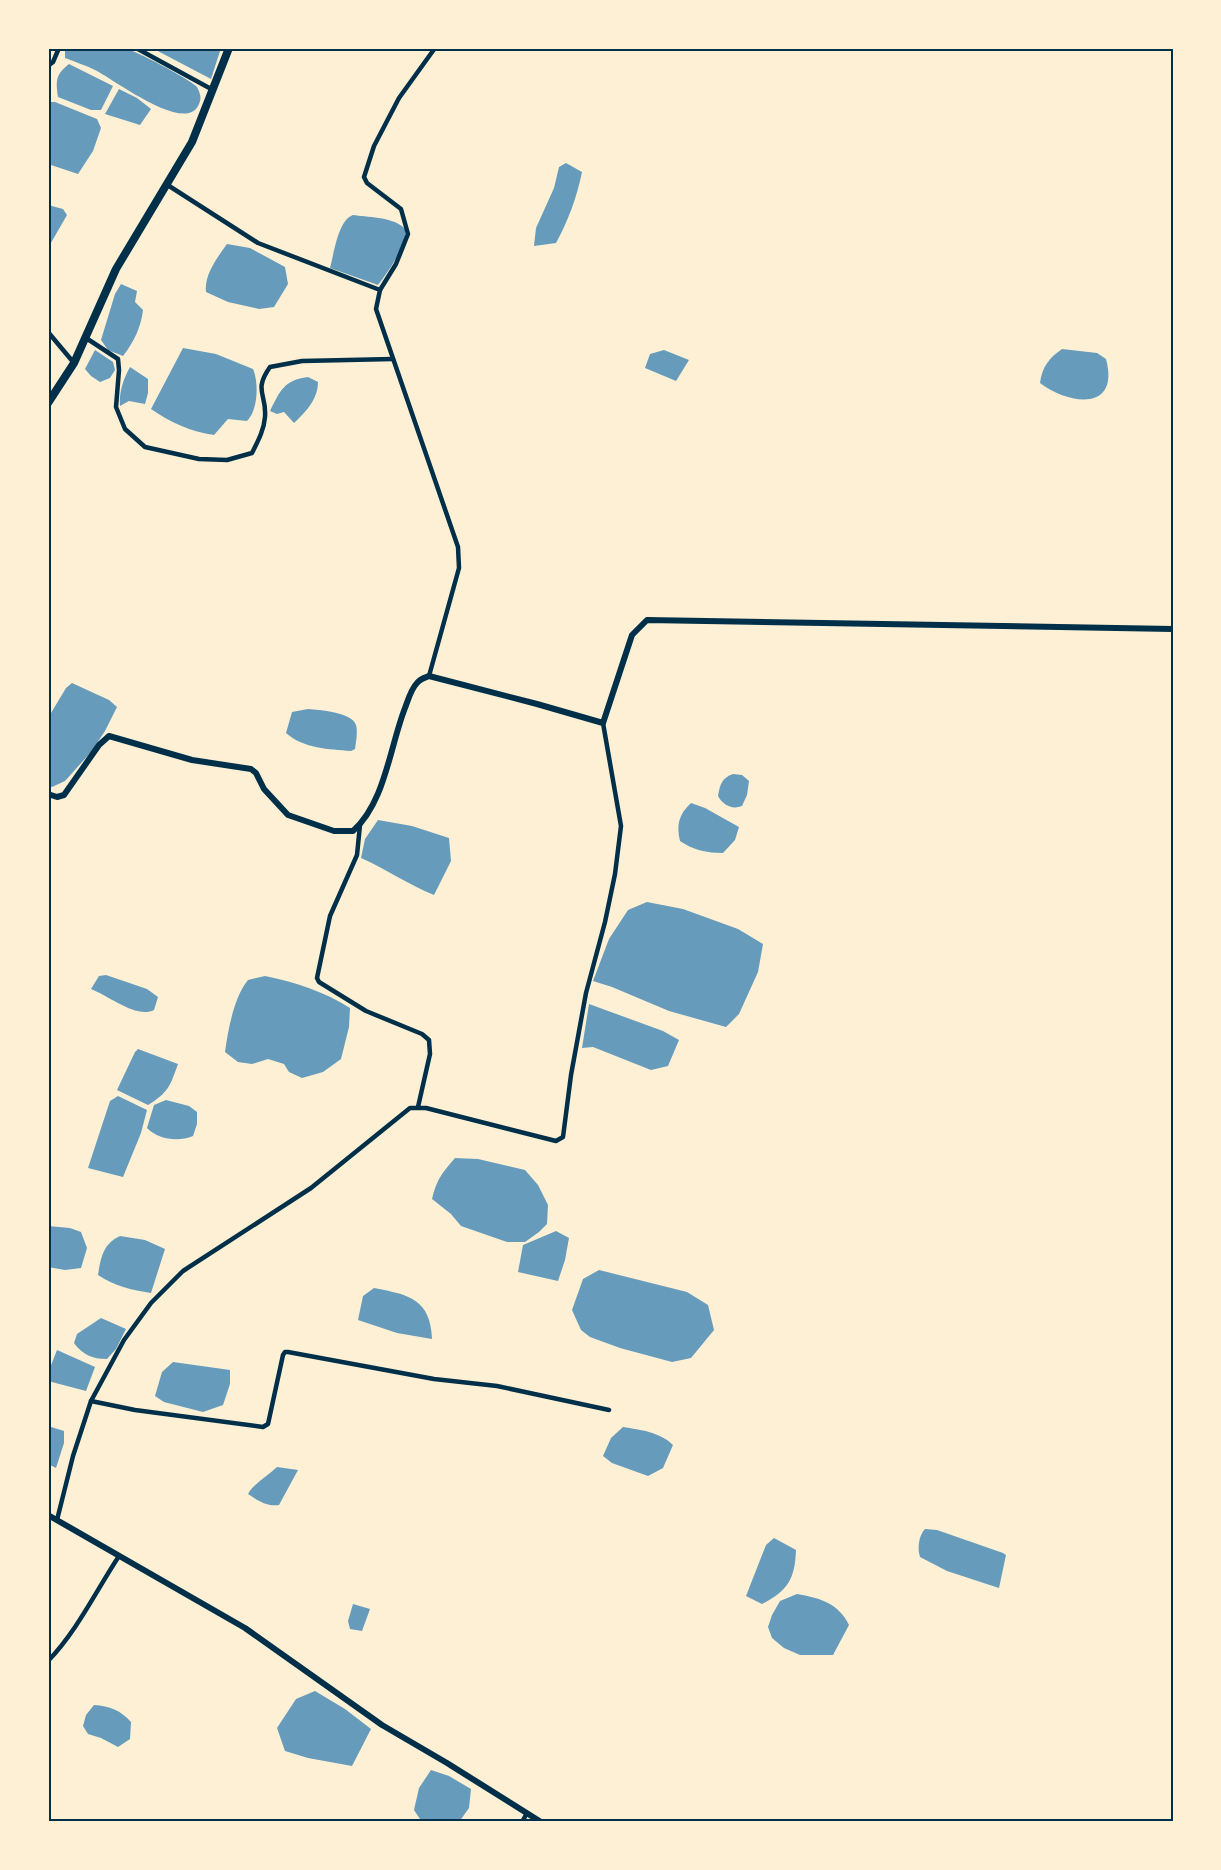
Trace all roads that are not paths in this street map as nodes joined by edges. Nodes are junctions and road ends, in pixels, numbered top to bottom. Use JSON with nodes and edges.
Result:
{"nodes":[{"id":1,"x":59,"y":48,"type":"edge"},
{"id":2,"x":136,"y":48,"type":"edge"},
{"id":3,"x":229,"y":48,"type":"edge"},
{"id":4,"x":435,"y":48,"type":"edge"},
{"id":5,"x":48,"y":66,"type":"edge"},
{"id":6,"x":213,"y":90,"type":"junction"},
{"id":7,"x":166,"y":184,"type":"junction"},
{"id":8,"x":380,"y":290,"type":"junction"},
{"id":9,"x":48,"y":332,"type":"edge"},
{"id":10,"x":86,"y":338,"type":"junction"},
{"id":11,"x":393,"y":359,"type":"junction"},
{"id":12,"x":74,"y":363,"type":"junction"},
{"id":13,"x":48,"y":403,"type":"edge"},
{"id":14,"x":1173,"y":628,"type":"edge"},
{"id":15,"x":429,"y":676,"type":"junction"},
{"id":16,"x":603,"y":723,"type":"junction"},
{"id":17,"x":48,"y":794,"type":"edge"},
{"id":18,"x":360,"y":825,"type":"junction"},
{"id":19,"x":418,"y":1107,"type":"junction"},
{"id":20,"x":91,"y":1401,"type":"junction"},
{"id":21,"x":609,"y":1410,"type":"dead end"},
{"id":22,"x":48,"y":1515,"type":"edge"},
{"id":23,"x":57,"y":1520,"type":"junction"},
{"id":24,"x":119,"y":1556,"type":"junction"},
{"id":25,"x":48,"y":1661,"type":"edge"},
{"id":26,"x":527,"y":1813,"type":"junction"},
{"id":27,"x":522,"y":1822,"type":"edge"},
{"id":28,"x":541,"y":1822,"type":"edge"}],
"edges":[{"from":1,"to":5,"type":"street"},
{"from":2,"to":6,"type":"street"},
{"from":3,"to":6,"type":"highway"},
{"from":4,"to":8,"type":"street"},
{"from":6,"to":7,"type":"highway"},
{"from":7,"to":8,"type":"street"},
{"from":7,"to":10,"type":"highway"},
{"from":8,"to":11,"type":"street"},
{"from":9,"to":12,"type":"street"},
{"from":10,"to":11,"type":"street"},
{"from":10,"to":12,"type":"highway"},
{"from":11,"to":15,"type":"street"},
{"from":12,"to":13,"type":"highway"},
{"from":14,"to":16,"type":"street"},
{"from":15,"to":16,"type":"street"},
{"from":15,"to":18,"type":"street"},
{"from":16,"to":19,"type":"street"},
{"from":17,"to":18,"type":"street"},
{"from":18,"to":19,"type":"street"},
{"from":19,"to":20,"type":"street"},
{"from":20,"to":21,"type":"street"},
{"from":20,"to":23,"type":"street"},
{"from":22,"to":23,"type":"street"},
{"from":23,"to":24,"type":"street"},
{"from":24,"to":25,"type":"street"},
{"from":24,"to":26,"type":"street"},
{"from":26,"to":27,"type":"street"},
{"from":26,"to":28,"type":"street"}]}
